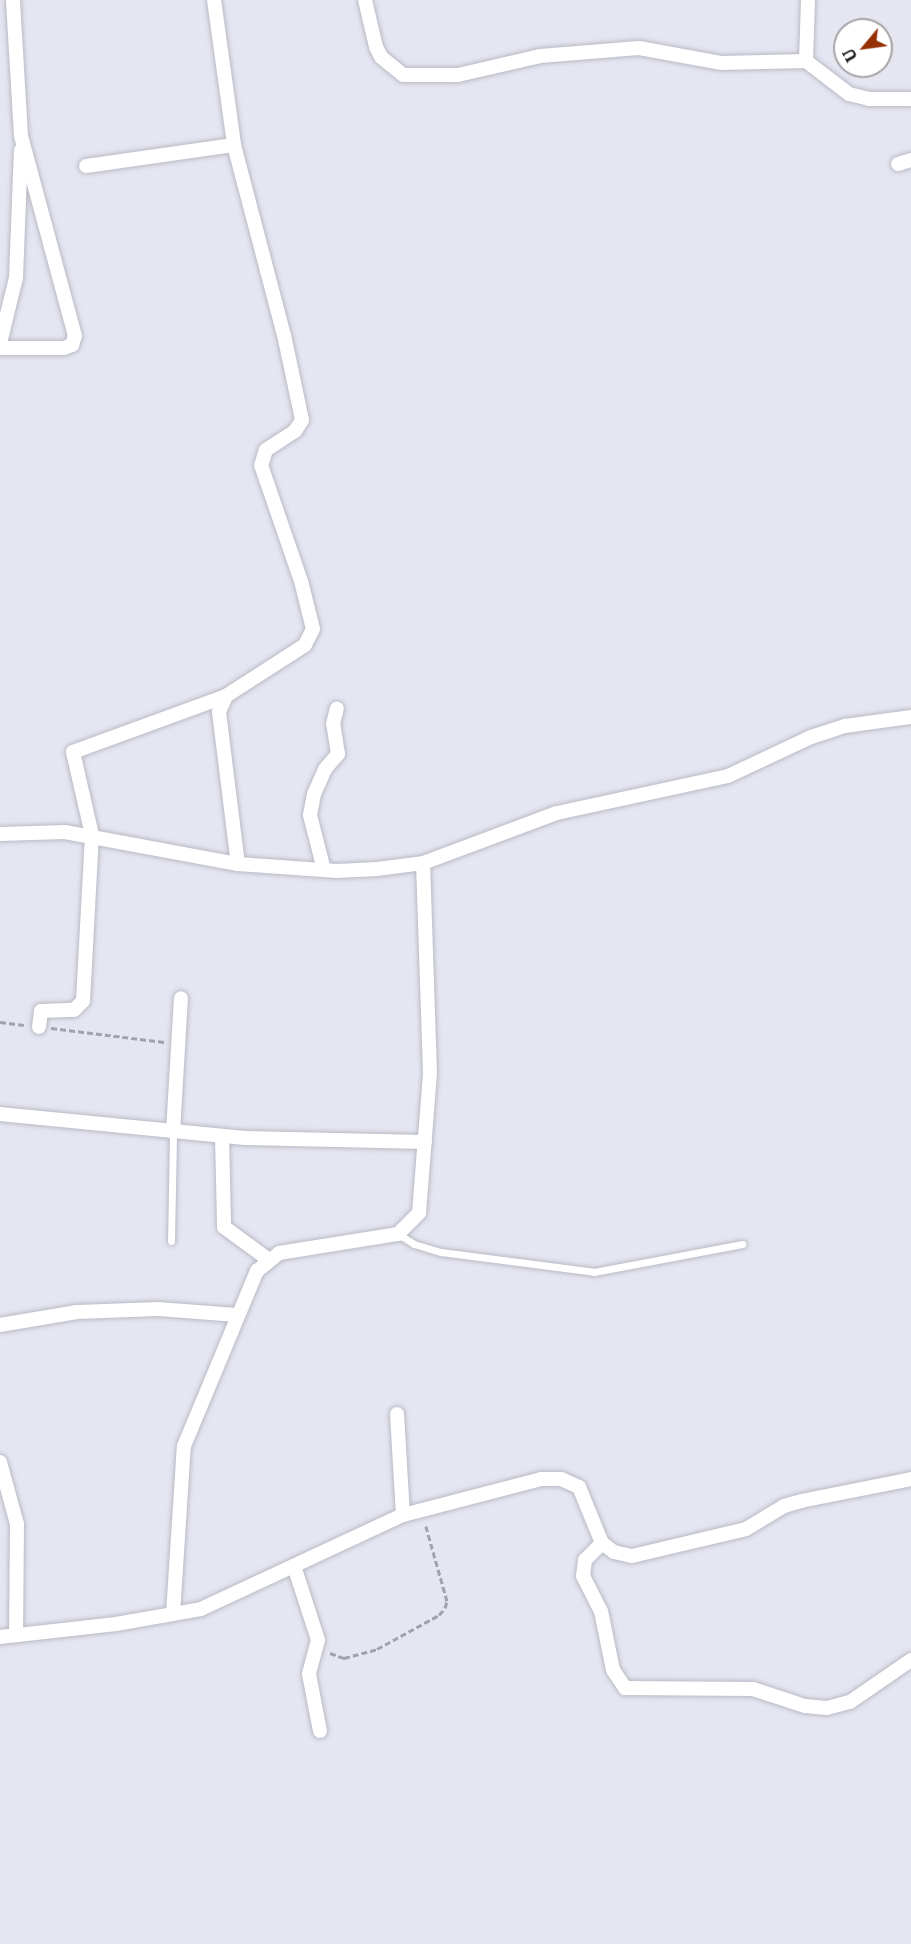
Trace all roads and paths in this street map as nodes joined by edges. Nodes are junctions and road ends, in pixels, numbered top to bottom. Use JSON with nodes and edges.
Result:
{"nodes":[{"id":1,"x":13,"y":0,"type":"edge"},
{"id":2,"x":214,"y":0,"type":"edge"},
{"id":3,"x":365,"y":0,"type":"edge"},
{"id":4,"x":808,"y":0,"type":"edge"},
{"id":5,"x":806,"y":61,"type":"junction"},
{"id":6,"x":911,"y":99,"type":"edge"},
{"id":7,"x":21,"y":136,"type":"junction"},
{"id":8,"x":234,"y":145,"type":"junction"},
{"id":9,"x":86,"y":166,"type":"dead end"},
{"id":10,"x":7,"y":286,"type":"edge"},
{"id":11,"x":0,"y":345,"type":"edge"},
{"id":12,"x":226,"y":696,"type":"junction"},
{"id":13,"x":337,"y":708,"type":"dead end"},
{"id":14,"x":911,"y":717,"type":"edge"},
{"id":15,"x":0,"y":834,"type":"edge"},
{"id":16,"x":92,"y":835,"type":"junction"},
{"id":17,"x":423,"y":863,"type":"junction"},
{"id":18,"x":238,"y":864,"type":"junction"},
{"id":19,"x":324,"y":870,"type":"junction"},
{"id":20,"x":180,"y":998,"type":"dead end"},
{"id":21,"x":0,"y":1022,"type":"edge"},
{"id":22,"x":39,"y":1027,"type":"junction"},
{"id":23,"x":178,"y":1044,"type":"junction"},
{"id":24,"x":0,"y":1114,"type":"edge"},
{"id":25,"x":172,"y":1132,"type":"junction"},
{"id":26,"x":222,"y":1136,"type":"junction"},
{"id":27,"x":424,"y":1142,"type":"junction"},
{"id":28,"x":398,"y":1234,"type":"junction"},
{"id":29,"x":171,"y":1241,"type":"dead end"},
{"id":30,"x":742,"y":1244,"type":"dead end"},
{"id":31,"x":268,"y":1260,"type":"junction"},
{"id":32,"x":237,"y":1315,"type":"junction"},
{"id":33,"x":0,"y":1325,"type":"edge"},
{"id":34,"x":398,"y":1414,"type":"dead end"},
{"id":35,"x":0,"y":1462,"type":"edge"},
{"id":36,"x":911,"y":1479,"type":"edge"},
{"id":37,"x":421,"y":1510,"type":"junction"},
{"id":38,"x":403,"y":1515,"type":"junction"},
{"id":39,"x":602,"y":1543,"type":"junction"},
{"id":40,"x":294,"y":1566,"type":"junction"},
{"id":41,"x":172,"y":1614,"type":"junction"},
{"id":42,"x":16,"y":1633,"type":"junction"},
{"id":43,"x":0,"y":1637,"type":"edge"},
{"id":44,"x":318,"y":1640,"type":"junction"},
{"id":45,"x":911,"y":1660,"type":"edge"},
{"id":46,"x":320,"y":1731,"type":"dead end"}],
"edges":[{"from":1,"to":7,"type":"street"},
{"from":2,"to":8,"type":"street"},
{"from":3,"to":5,"type":"street"},
{"from":4,"to":5,"type":"street"},
{"from":5,"to":6,"type":"street"},
{"from":7,"to":10,"type":"street"},
{"from":7,"to":11,"type":"street"},
{"from":8,"to":9,"type":"street"},
{"from":8,"to":12,"type":"street"},
{"from":10,"to":11,"type":"street"},
{"from":12,"to":16,"type":"street"},
{"from":12,"to":18,"type":"street"},
{"from":13,"to":19,"type":"street"},
{"from":14,"to":17,"type":"street"},
{"from":15,"to":16,"type":"street"},
{"from":16,"to":18,"type":"street"},
{"from":16,"to":22,"type":"street"},
{"from":17,"to":19,"type":"street"},
{"from":17,"to":27,"type":"street"},
{"from":18,"to":19,"type":"street"},
{"from":20,"to":23,"type":"street"},
{"from":21,"to":22,"type":"path"},
{"from":22,"to":23,"type":"path"},
{"from":23,"to":25,"type":"street"},
{"from":24,"to":25,"type":"street"},
{"from":25,"to":26,"type":"street"},
{"from":25,"to":29,"type":"lane"},
{"from":26,"to":27,"type":"street"},
{"from":26,"to":31,"type":"street"},
{"from":27,"to":28,"type":"street"},
{"from":28,"to":30,"type":"lane"},
{"from":28,"to":31,"type":"street"},
{"from":31,"to":32,"type":"street"},
{"from":32,"to":33,"type":"street"},
{"from":32,"to":41,"type":"street"},
{"from":34,"to":38,"type":"street"},
{"from":35,"to":42,"type":"street"},
{"from":36,"to":39,"type":"street"},
{"from":37,"to":38,"type":"street"},
{"from":37,"to":39,"type":"street"},
{"from":37,"to":44,"type":"path"},
{"from":38,"to":40,"type":"street"},
{"from":39,"to":45,"type":"street"},
{"from":40,"to":41,"type":"street"},
{"from":40,"to":44,"type":"street"},
{"from":41,"to":42,"type":"street"},
{"from":42,"to":43,"type":"street"},
{"from":44,"to":46,"type":"street"}]}
